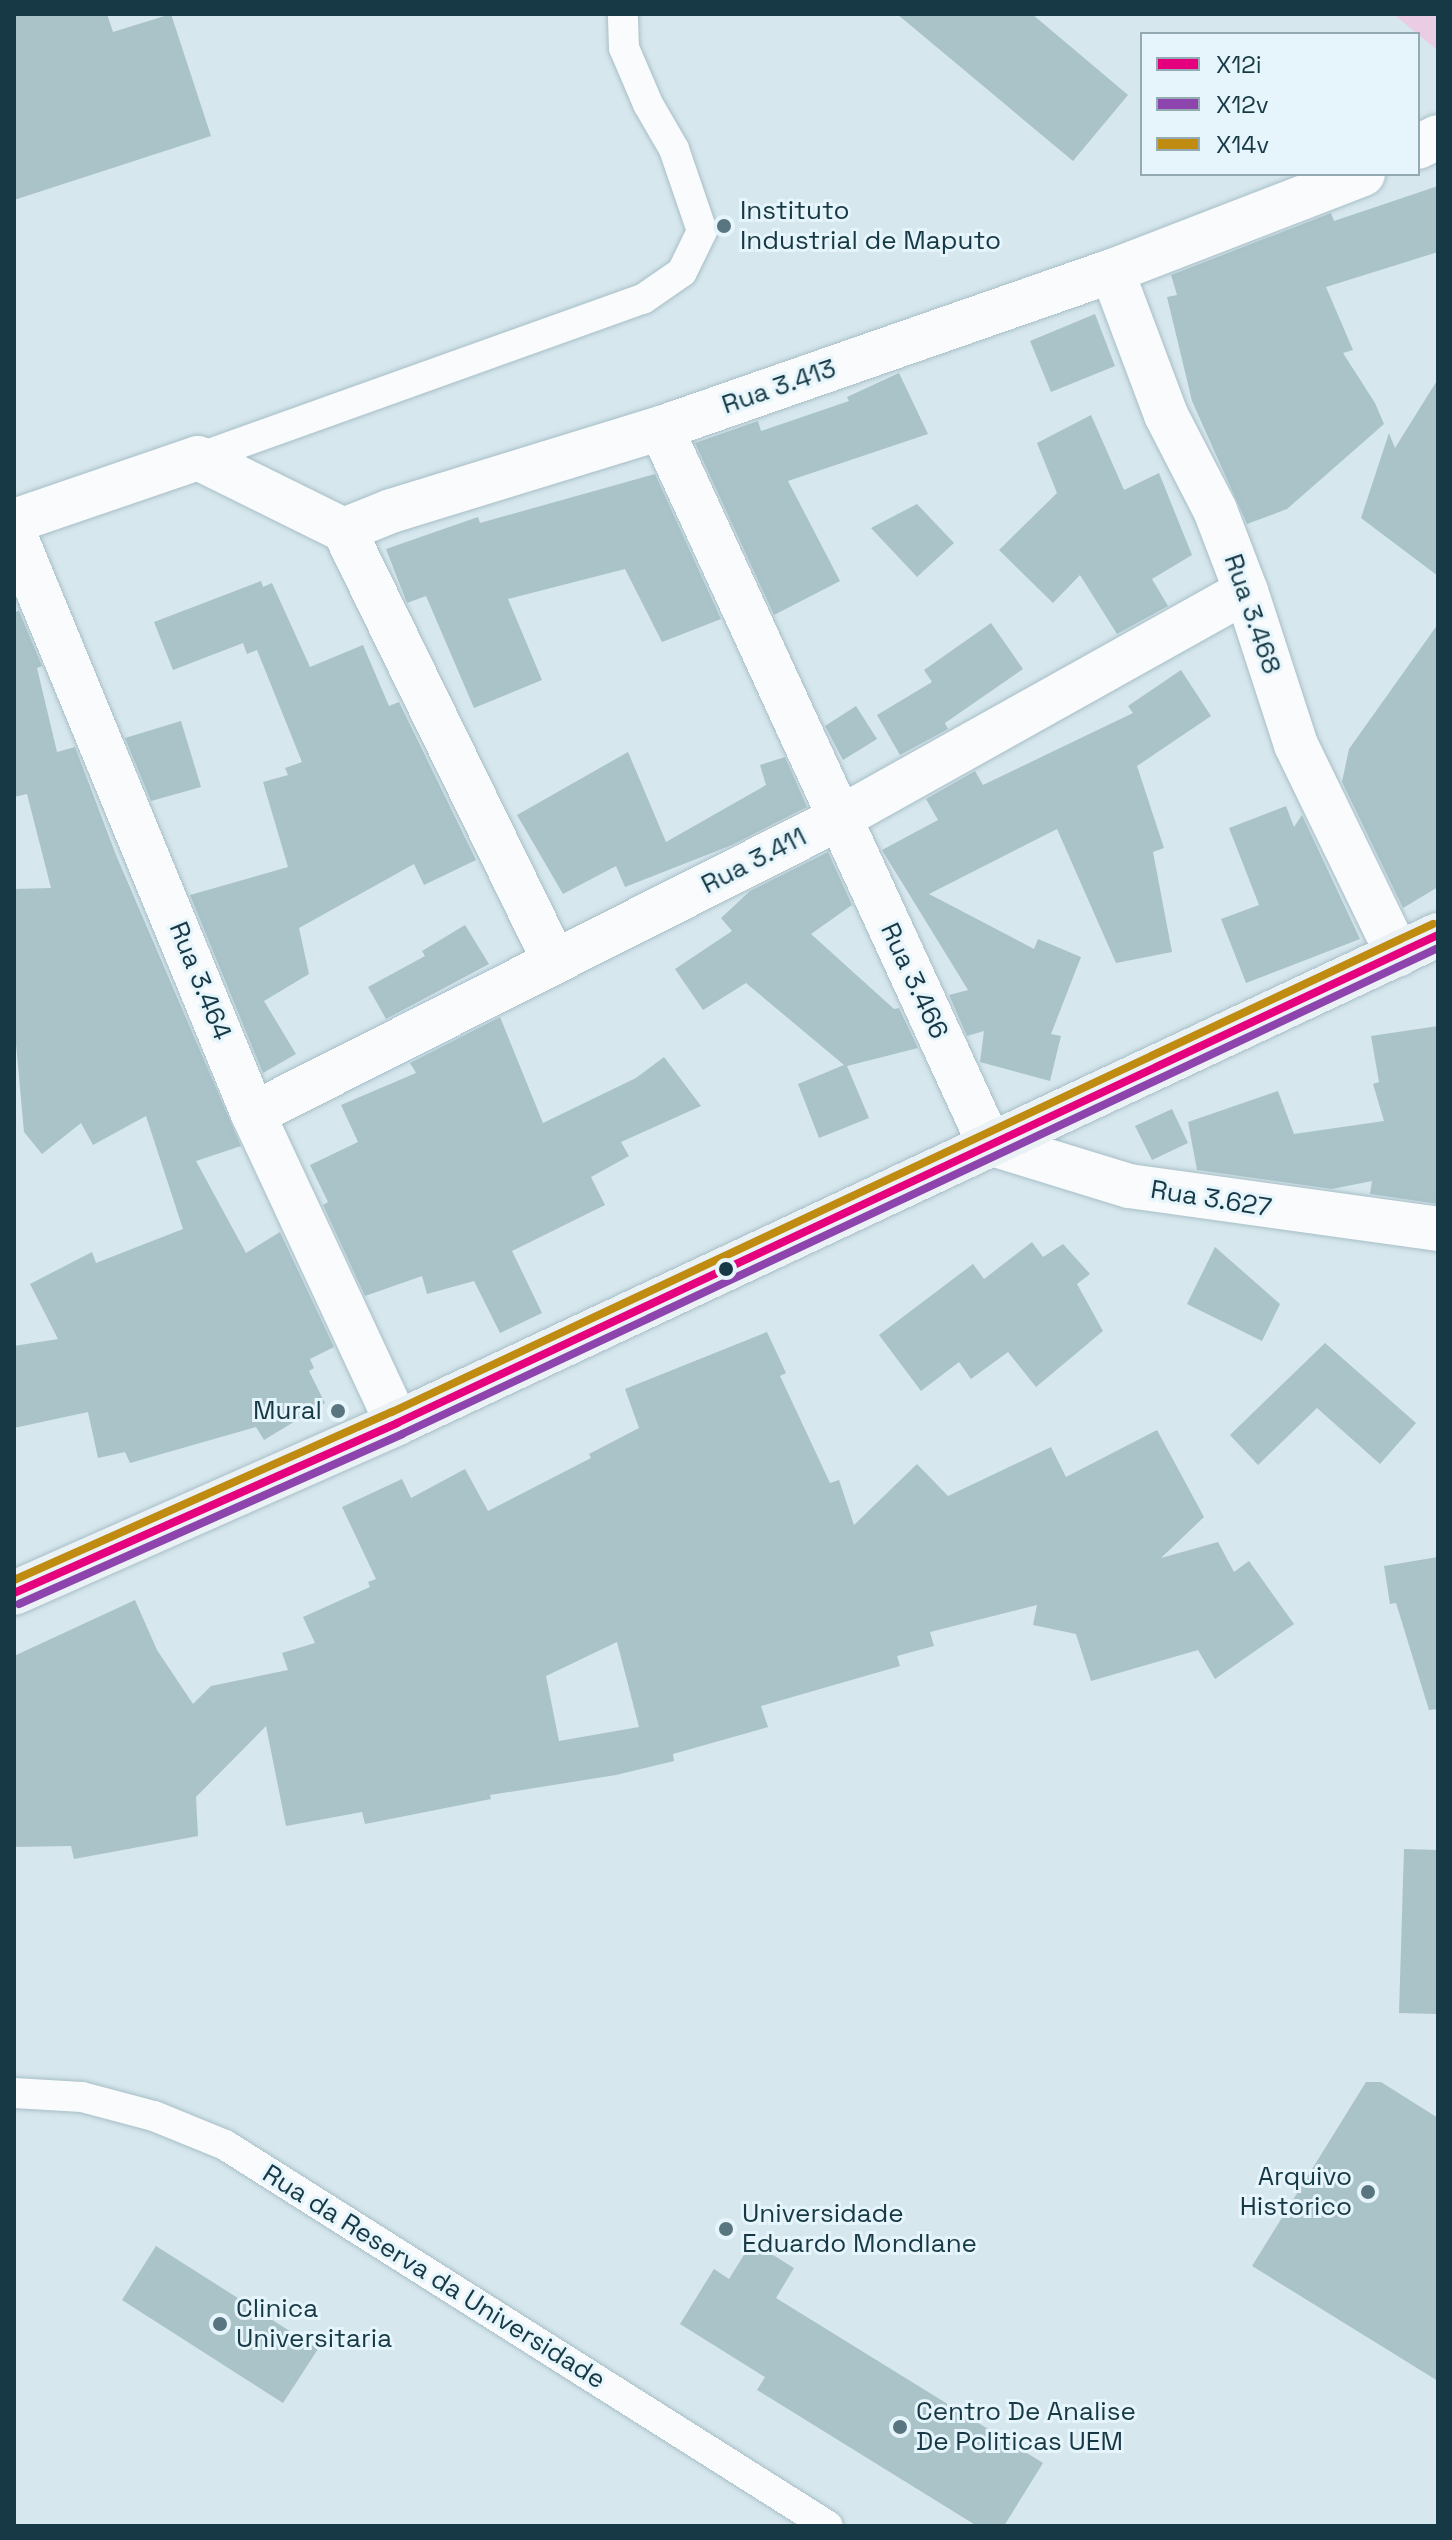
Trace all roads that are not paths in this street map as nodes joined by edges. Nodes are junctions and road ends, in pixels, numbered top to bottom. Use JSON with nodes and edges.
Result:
{"nodes":[{"id":1,"x":623,"y":14,"type":"edge"},
{"id":2,"x":1438,"y":137,"type":"edge"},
{"id":3,"x":1420,"y":146,"type":"edge"},
{"id":4,"x":1358,"y":176,"type":"edge"},
{"id":5,"x":1112,"y":271,"type":"junction"},
{"id":6,"x":661,"y":428,"type":"junction"},
{"id":7,"x":198,"y":458,"type":"junction"},
{"id":8,"x":14,"y":521,"type":"edge"},
{"id":9,"x":344,"y":530,"type":"junction"},
{"id":10,"x":14,"y":533,"type":"edge"},
{"id":11,"x":1246,"y":591,"type":"junction"},
{"id":12,"x":838,"y":819,"type":"junction"},
{"id":13,"x":1438,"y":935,"type":"edge"},
{"id":14,"x":1398,"y":955,"type":"junction"},
{"id":15,"x":554,"y":961,"type":"junction"},
{"id":16,"x":253,"y":1114,"type":"junction"},
{"id":17,"x":989,"y":1143,"type":"junction"},
{"id":18,"x":1438,"y":1229,"type":"edge"},
{"id":19,"x":397,"y":1423,"type":"junction"},
{"id":20,"x":14,"y":1593,"type":"edge"},
{"id":21,"x":14,"y":2093,"type":"edge"},
{"id":22,"x":828,"y":2526,"type":"edge"}],
"edges":[{"from":1,"to":7,"type":"lane"},
{"from":2,"to":3,"type":"street"},
{"from":4,"to":5,"type":"street","name":"Rua 3.413"},
{"from":5,"to":6,"type":"street","name":"Rua 3.413"},
{"from":5,"to":11,"type":"street","name":"Rua 3.468"},
{"from":6,"to":9,"type":"street","name":"Rua 3.413"},
{"from":6,"to":12,"type":"street","name":"Rua 3.466"},
{"from":7,"to":8,"type":"street"},
{"from":7,"to":9,"type":"street"},
{"from":9,"to":15,"type":"street"},
{"from":10,"to":16,"type":"street","name":"Rua 3.464"},
{"from":11,"to":12,"type":"street","name":"Rua 3.411"},
{"from":11,"to":14,"type":"street","name":"Rua 3.468"},
{"from":12,"to":15,"type":"street","name":"Rua 3.411"},
{"from":12,"to":17,"type":"street","name":"Rua 3.466"},
{"from":13,"to":14,"type":"main road"},
{"from":14,"to":17,"type":"main road"},
{"from":15,"to":16,"type":"street","name":"Rua 3.411"},
{"from":16,"to":19,"type":"street","name":"Rua 3.464"},
{"from":17,"to":18,"type":"street","name":"Rua 3.627"},
{"from":17,"to":19,"type":"main road"},
{"from":19,"to":20,"type":"main road"},
{"from":21,"to":22,"type":"lane","name":"Rua da Reserva da Universidade"}]}
